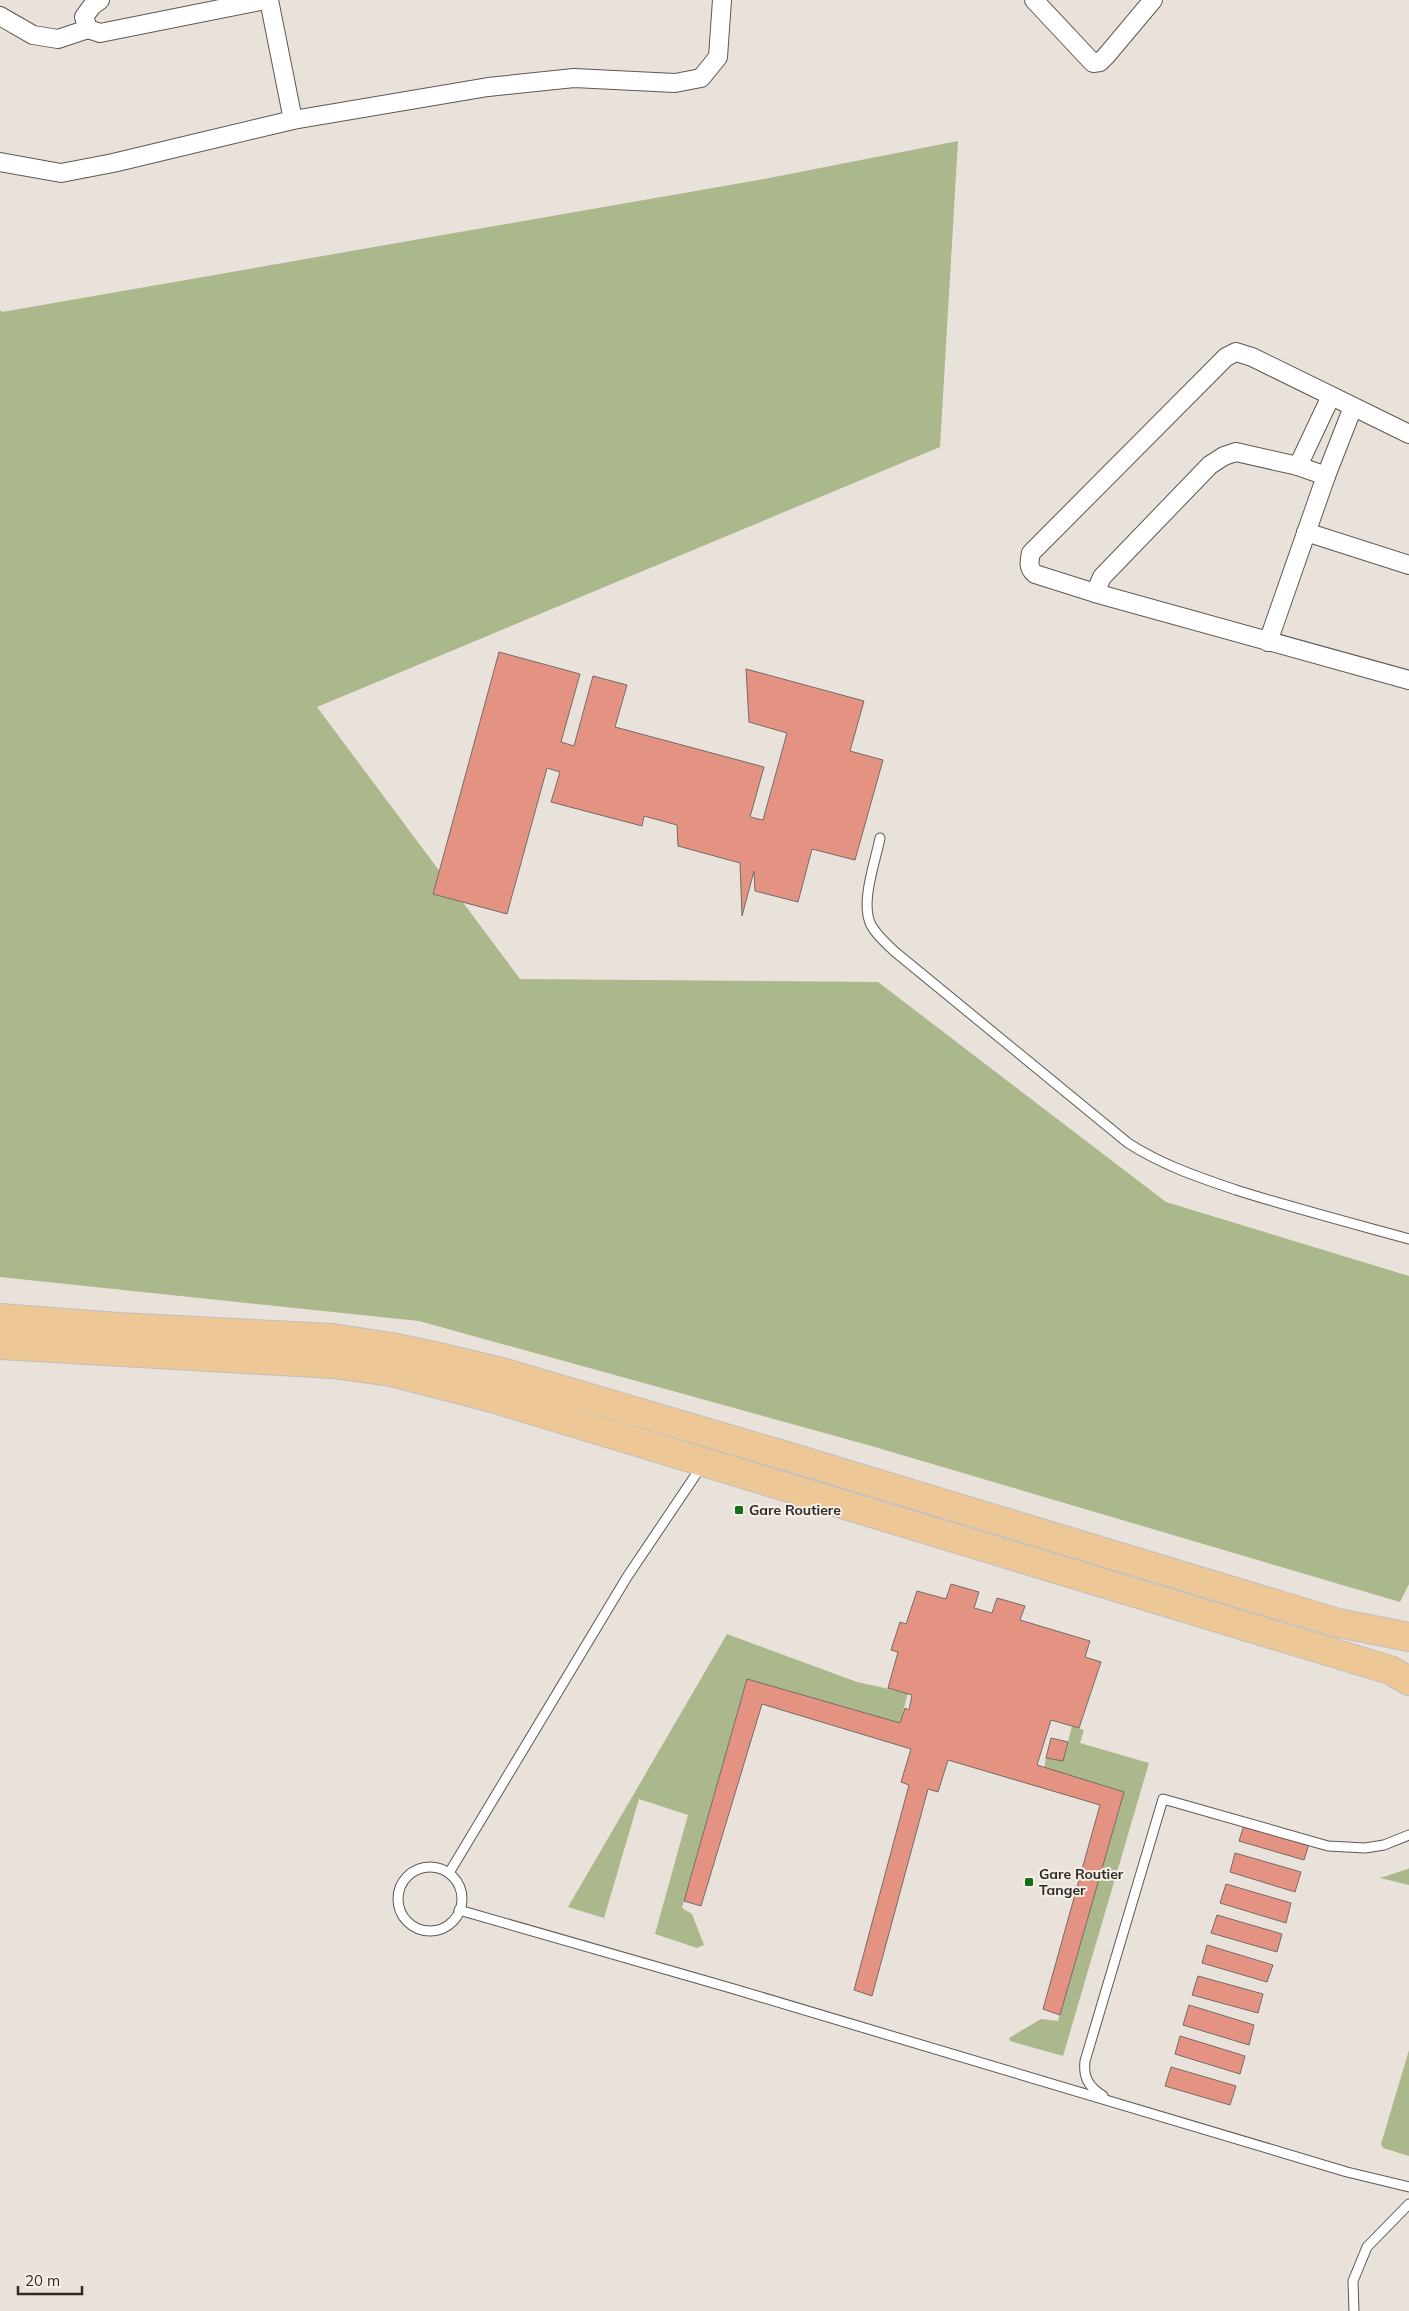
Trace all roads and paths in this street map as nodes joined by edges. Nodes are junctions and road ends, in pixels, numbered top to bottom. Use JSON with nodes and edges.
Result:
{"nodes":[{"id":1,"x":100,"y":0,"type":"edge"},
{"id":2,"x":265,"y":0,"type":"edge"},
{"id":3,"x":269,"y":0,"type":"edge"},
{"id":4,"x":722,"y":0,"type":"edge"},
{"id":5,"x":1034,"y":0,"type":"edge"},
{"id":6,"x":1154,"y":0,"type":"edge"},
{"id":7,"x":0,"y":16,"type":"edge"},
{"id":8,"x":88,"y":29,"type":"junction"},
{"id":9,"x":293,"y":120,"type":"junction"},
{"id":10,"x":0,"y":162,"type":"edge"},
{"id":11,"x":1331,"y":396,"type":"junction"},
{"id":12,"x":1354,"y":407,"type":"junction"},
{"id":13,"x":1409,"y":434,"type":"edge"},
{"id":14,"x":1298,"y":466,"type":"junction"},
{"id":15,"x":1326,"y":476,"type":"junction"},
{"id":16,"x":1306,"y":532,"type":"junction"},
{"id":17,"x":1409,"y":565,"type":"edge"},
{"id":18,"x":1095,"y":593,"type":"junction"},
{"id":19,"x":1268,"y":642,"type":"junction"},
{"id":20,"x":1409,"y":680,"type":"edge"},
{"id":21,"x":880,"y":838,"type":"dead end"},
{"id":22,"x":1409,"y":1239,"type":"edge"},
{"id":23,"x":0,"y":1318,"type":"edge"},
{"id":24,"x":0,"y":1345,"type":"edge"},
{"id":25,"x":704,"y":1462,"type":"junction"},
{"id":26,"x":1409,"y":1637,"type":"edge"},
{"id":27,"x":1409,"y":1681,"type":"edge"},
{"id":28,"x":1409,"y":1835,"type":"edge"},
{"id":29,"x":449,"y":1873,"type":"junction"},
{"id":30,"x":460,"y":1910,"type":"junction"},
{"id":31,"x":1110,"y":2102,"type":"junction"},
{"id":32,"x":1409,"y":2187,"type":"edge"},
{"id":33,"x":1409,"y":2204,"type":"edge"},
{"id":34,"x":1354,"y":2311,"type":"edge"}],
"edges":[{"from":1,"to":8,"type":"street"},
{"from":2,"to":8,"type":"street"},
{"from":3,"to":9,"type":"street"},
{"from":4,"to":9,"type":"street"},
{"from":5,"to":6,"type":"street"},
{"from":7,"to":8,"type":"street"},
{"from":9,"to":10,"type":"street"},
{"from":11,"to":12,"type":"street"},
{"from":11,"to":14,"type":"street"},
{"from":11,"to":18,"type":"street"},
{"from":12,"to":13,"type":"street"},
{"from":12,"to":15,"type":"street"},
{"from":14,"to":15,"type":"street"},
{"from":14,"to":18,"type":"street"},
{"from":15,"to":16,"type":"street"},
{"from":16,"to":17,"type":"street"},
{"from":16,"to":19,"type":"street"},
{"from":18,"to":19,"type":"street"},
{"from":19,"to":20,"type":"street"},
{"from":21,"to":22,"type":"lane"},
{"from":23,"to":26,"type":"main road"},
{"from":24,"to":25,"type":"main road"},
{"from":25,"to":27,"type":"main road"},
{"from":25,"to":29,"type":"lane"},
{"from":28,"to":31,"type":"lane"},
{"from":29,"to":30,"type":"lane"},
{"from":29,"to":30,"type":"lane"},
{"from":30,"to":31,"type":"lane"},
{"from":31,"to":32,"type":"lane"},
{"from":33,"to":34,"type":"lane"}]}
